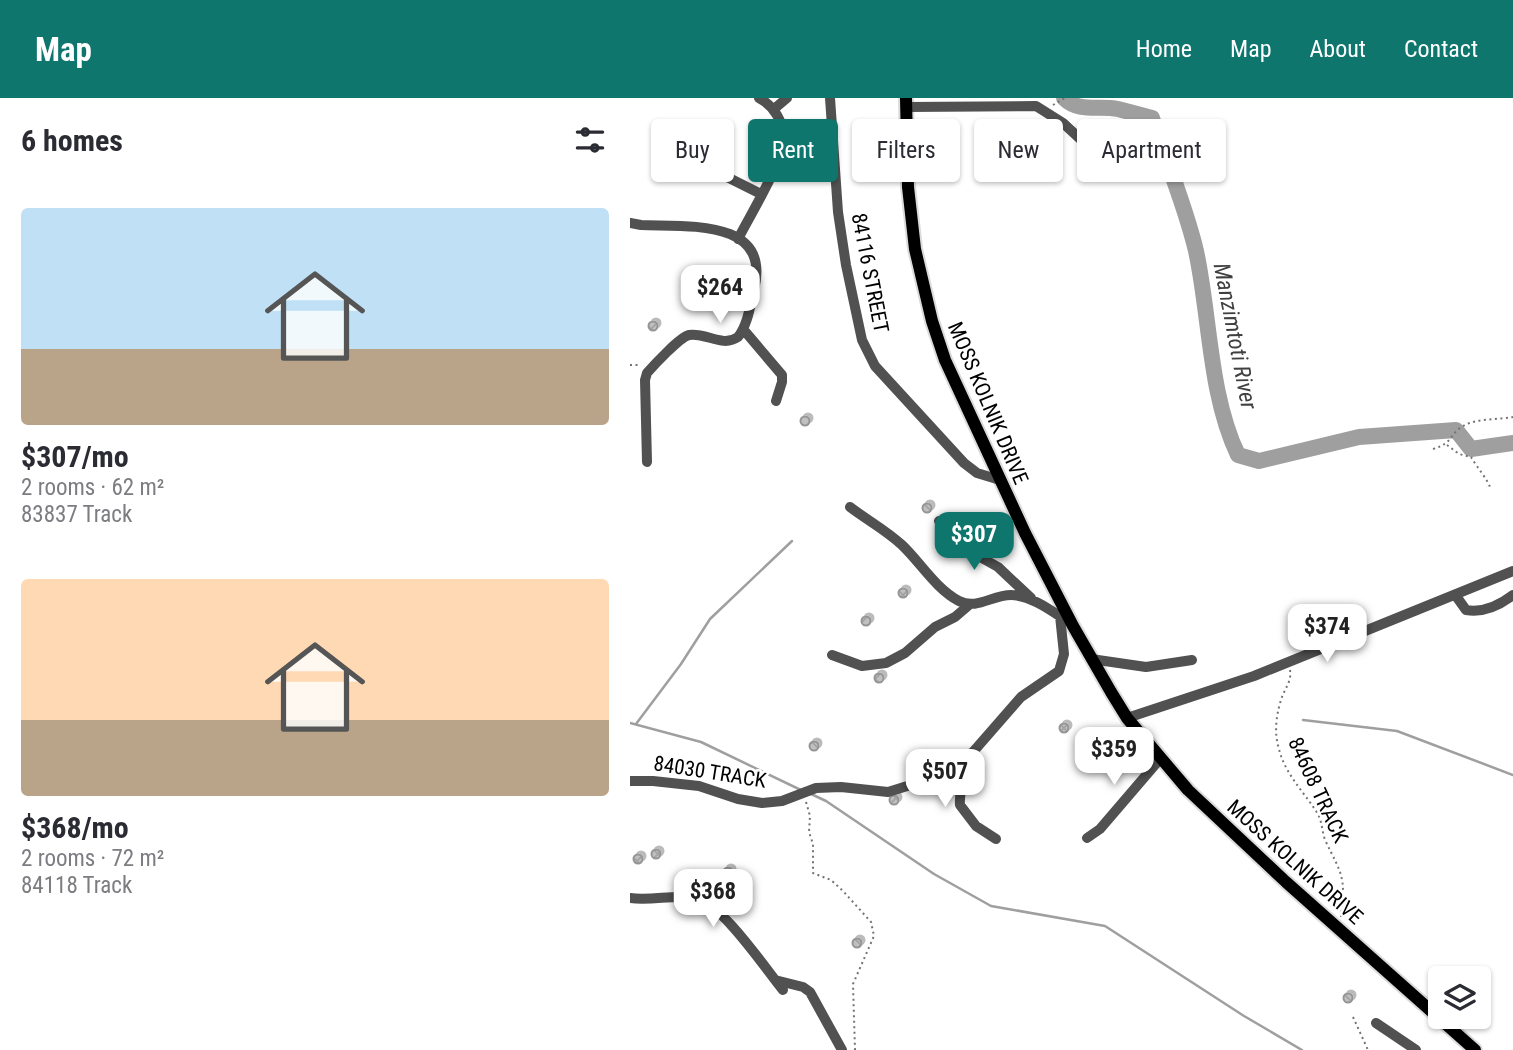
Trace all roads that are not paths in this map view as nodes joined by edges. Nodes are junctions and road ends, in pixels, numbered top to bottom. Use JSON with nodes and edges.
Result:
{"nodes":[{"id":1,"x":760,"y":98,"type":"edge"},
{"id":2,"x":787,"y":98,"type":"edge"},
{"id":3,"x":830,"y":98,"type":"edge"},
{"id":4,"x":906,"y":103,"type":"edge"},
{"id":5,"x":774,"y":109,"type":"junction"},
{"id":6,"x":1077,"y":136,"type":"edge"},
{"id":7,"x":734,"y":180,"type":"edge"},
{"id":8,"x":761,"y":194,"type":"junction"},
{"id":9,"x":630,"y":223,"type":"edge"},
{"id":10,"x":738,"y":239,"type":"junction"},
{"id":11,"x":743,"y":329,"type":"junction"},
{"id":12,"x":776,"y":401,"type":"dead end"},
{"id":13,"x":647,"y":463,"type":"dead end"},
{"id":14,"x":1000,"y":480,"type":"junction"},
{"id":15,"x":850,"y":507,"type":"dead end"},
{"id":16,"x":939,"y":521,"type":"dead end"},
{"id":17,"x":1513,"y":571,"type":"edge"},
{"id":18,"x":1513,"y":595,"type":"edge"},
{"id":19,"x":1456,"y":596,"type":"junction"},
{"id":20,"x":1035,"y":603,"type":"junction"},
{"id":21,"x":969,"y":605,"type":"junction"},
{"id":22,"x":1060,"y":616,"type":"junction"},
{"id":23,"x":1073,"y":626,"type":"junction"},
{"id":24,"x":832,"y":656,"type":"dead end"},
{"id":25,"x":1091,"y":659,"type":"junction"},
{"id":26,"x":1192,"y":660,"type":"dead end"},
{"id":27,"x":1127,"y":718,"type":"junction"},
{"id":28,"x":975,"y":750,"type":"junction"},
{"id":29,"x":1160,"y":759,"type":"junction"},
{"id":30,"x":630,"y":781,"type":"edge"},
{"id":31,"x":1087,"y":838,"type":"dead end"},
{"id":32,"x":996,"y":839,"type":"dead end"},
{"id":33,"x":630,"y":898,"type":"edge"},
{"id":34,"x":775,"y":980,"type":"junction"},
{"id":35,"x":783,"y":990,"type":"dead end"},
{"id":36,"x":1376,"y":1023,"type":"dead end"},
{"id":37,"x":842,"y":1050,"type":"edge"},
{"id":38,"x":1416,"y":1050,"type":"edge"},
{"id":39,"x":1475,"y":1050,"type":"edge"}],
"edges":[{"from":1,"to":5,"type":"street"},
{"from":2,"to":5,"type":"street"},
{"from":3,"to":14,"type":"street","name":"84116 STREET"},
{"from":4,"to":6,"type":"street"},
{"from":4,"to":14,"type":"main road","name":"MOSS KOLNIK DRIVE"},
{"from":5,"to":8,"type":"street"},
{"from":7,"to":8,"type":"street"},
{"from":8,"to":10,"type":"street"},
{"from":9,"to":10,"type":"street"},
{"from":10,"to":11,"type":"street"},
{"from":11,"to":12,"type":"street"},
{"from":11,"to":13,"type":"street"},
{"from":14,"to":23,"type":"main road","name":"MOSS KOLNIK DRIVE"},
{"from":15,"to":21,"type":"street"},
{"from":16,"to":20,"type":"street"},
{"from":17,"to":19,"type":"street"},
{"from":18,"to":19,"type":"street"},
{"from":19,"to":27,"type":"street"},
{"from":20,"to":21,"type":"street"},
{"from":20,"to":22,"type":"street"},
{"from":21,"to":24,"type":"street"},
{"from":22,"to":23,"type":"street"},
{"from":22,"to":28,"type":"street","name":"84030 TRACK"},
{"from":23,"to":25,"type":"main road","name":"MOSS KOLNIK DRIVE"},
{"from":25,"to":26,"type":"street"},
{"from":25,"to":27,"type":"main road","name":"MOSS KOLNIK DRIVE"},
{"from":27,"to":29,"type":"main road","name":"MOSS KOLNIK DRIVE"},
{"from":28,"to":30,"type":"street","name":"84030 TRACK"},
{"from":28,"to":32,"type":"street"},
{"from":29,"to":31,"type":"street"},
{"from":29,"to":39,"type":"main road","name":"MOSS KOLNIK DRIVE"},
{"from":33,"to":34,"type":"street"},
{"from":34,"to":35,"type":"street"},
{"from":34,"to":37,"type":"street"},
{"from":36,"to":38,"type":"street"}]}
